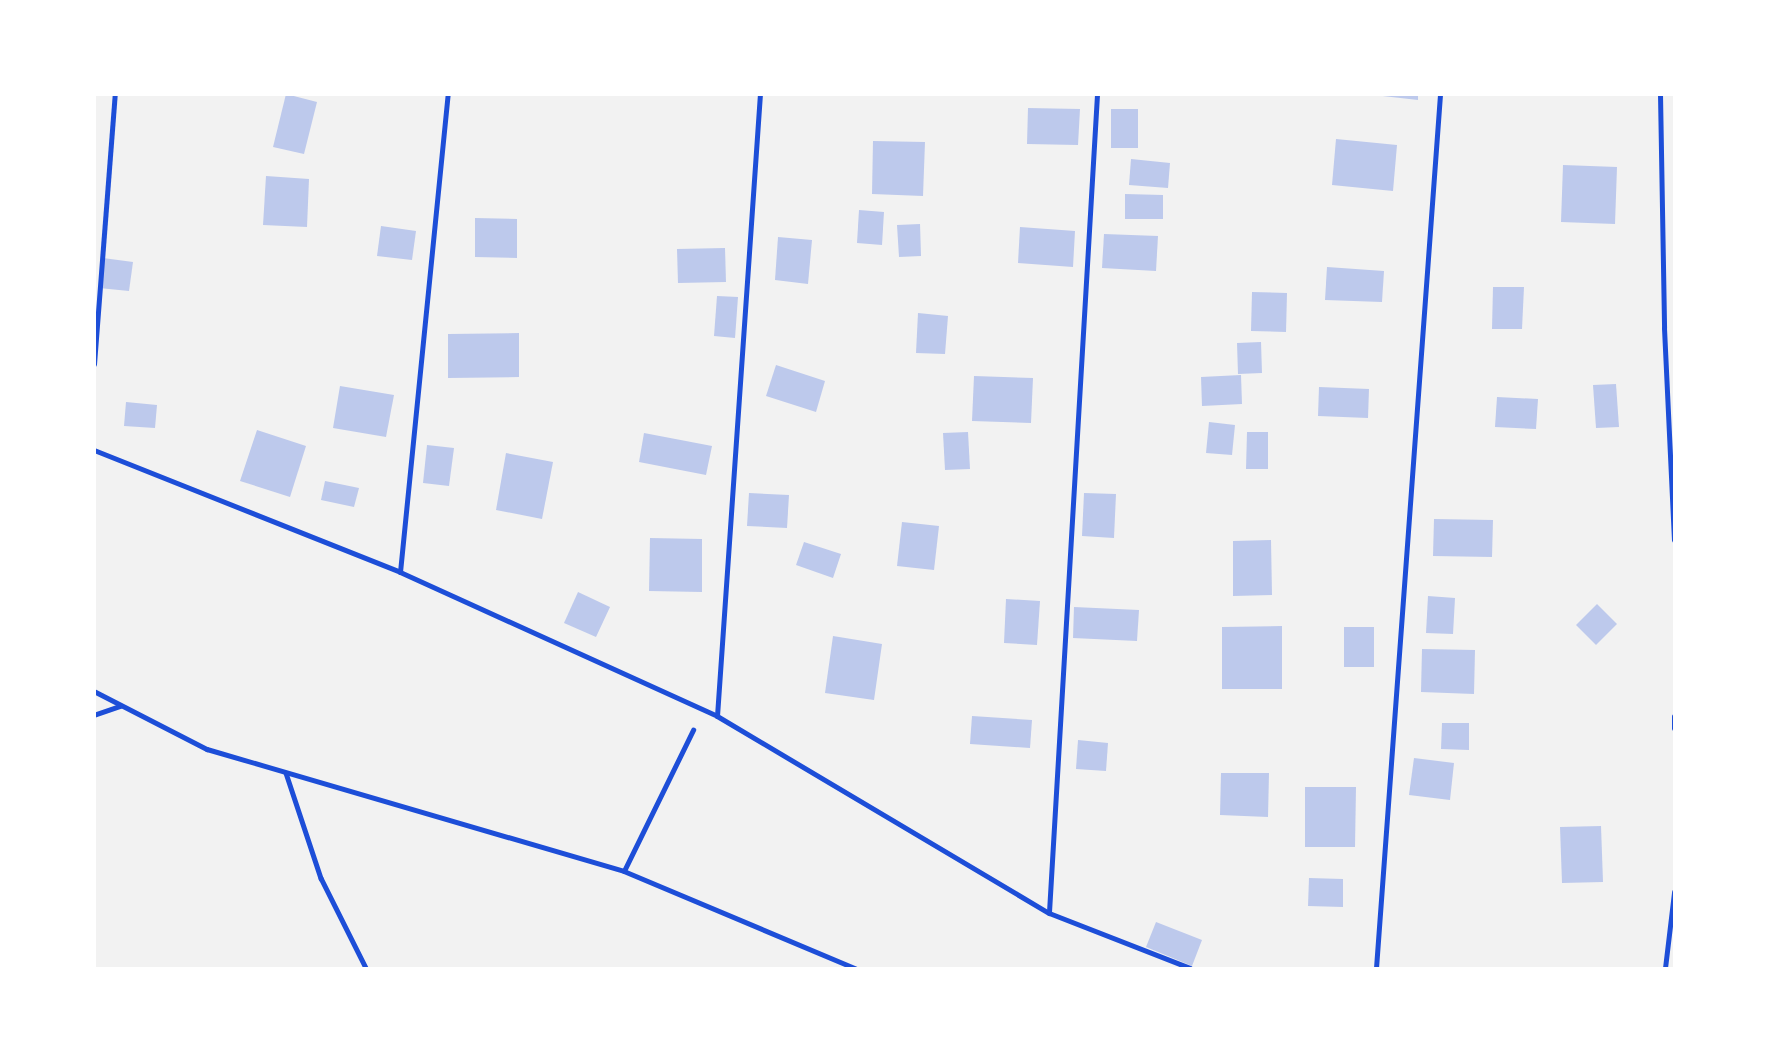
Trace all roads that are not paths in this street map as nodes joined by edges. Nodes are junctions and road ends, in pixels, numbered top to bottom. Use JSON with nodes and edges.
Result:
{"nodes":[{"id":1,"x":115,"y":94,"type":"edge"},
{"id":2,"x":448,"y":94,"type":"edge"},
{"id":3,"x":760,"y":94,"type":"edge"},
{"id":4,"x":1097,"y":94,"type":"edge"},
{"id":5,"x":1440,"y":94,"type":"edge"},
{"id":6,"x":1660,"y":94,"type":"edge"},
{"id":7,"x":94,"y":364,"type":"edge"},
{"id":8,"x":94,"y":450,"type":"edge"},
{"id":9,"x":1675,"y":540,"type":"edge"},
{"id":10,"x":400,"y":572,"type":"junction"},
{"id":11,"x":716,"y":716,"type":"junction"},
{"id":12,"x":1675,"y":716,"type":"edge"},
{"id":13,"x":1675,"y":729,"type":"edge"},
{"id":14,"x":1675,"y":892,"type":"edge"},
{"id":15,"x":1049,"y":913,"type":"junction"},
{"id":16,"x":1190,"y":968,"type":"edge"},
{"id":17,"x":1376,"y":968,"type":"edge"},
{"id":18,"x":1665,"y":968,"type":"edge"}],
"edges":[{"from":1,"to":7,"type":"lane"},
{"from":2,"to":10,"type":"lane"},
{"from":3,"to":11,"type":"lane"},
{"from":4,"to":15,"type":"lane"},
{"from":5,"to":17,"type":"lane"},
{"from":6,"to":9,"type":"lane"},
{"from":8,"to":10,"type":"lane"},
{"from":10,"to":11,"type":"lane"},
{"from":11,"to":15,"type":"lane"},
{"from":12,"to":13,"type":"lane"},
{"from":14,"to":18,"type":"lane"},
{"from":15,"to":16,"type":"lane"}]}
